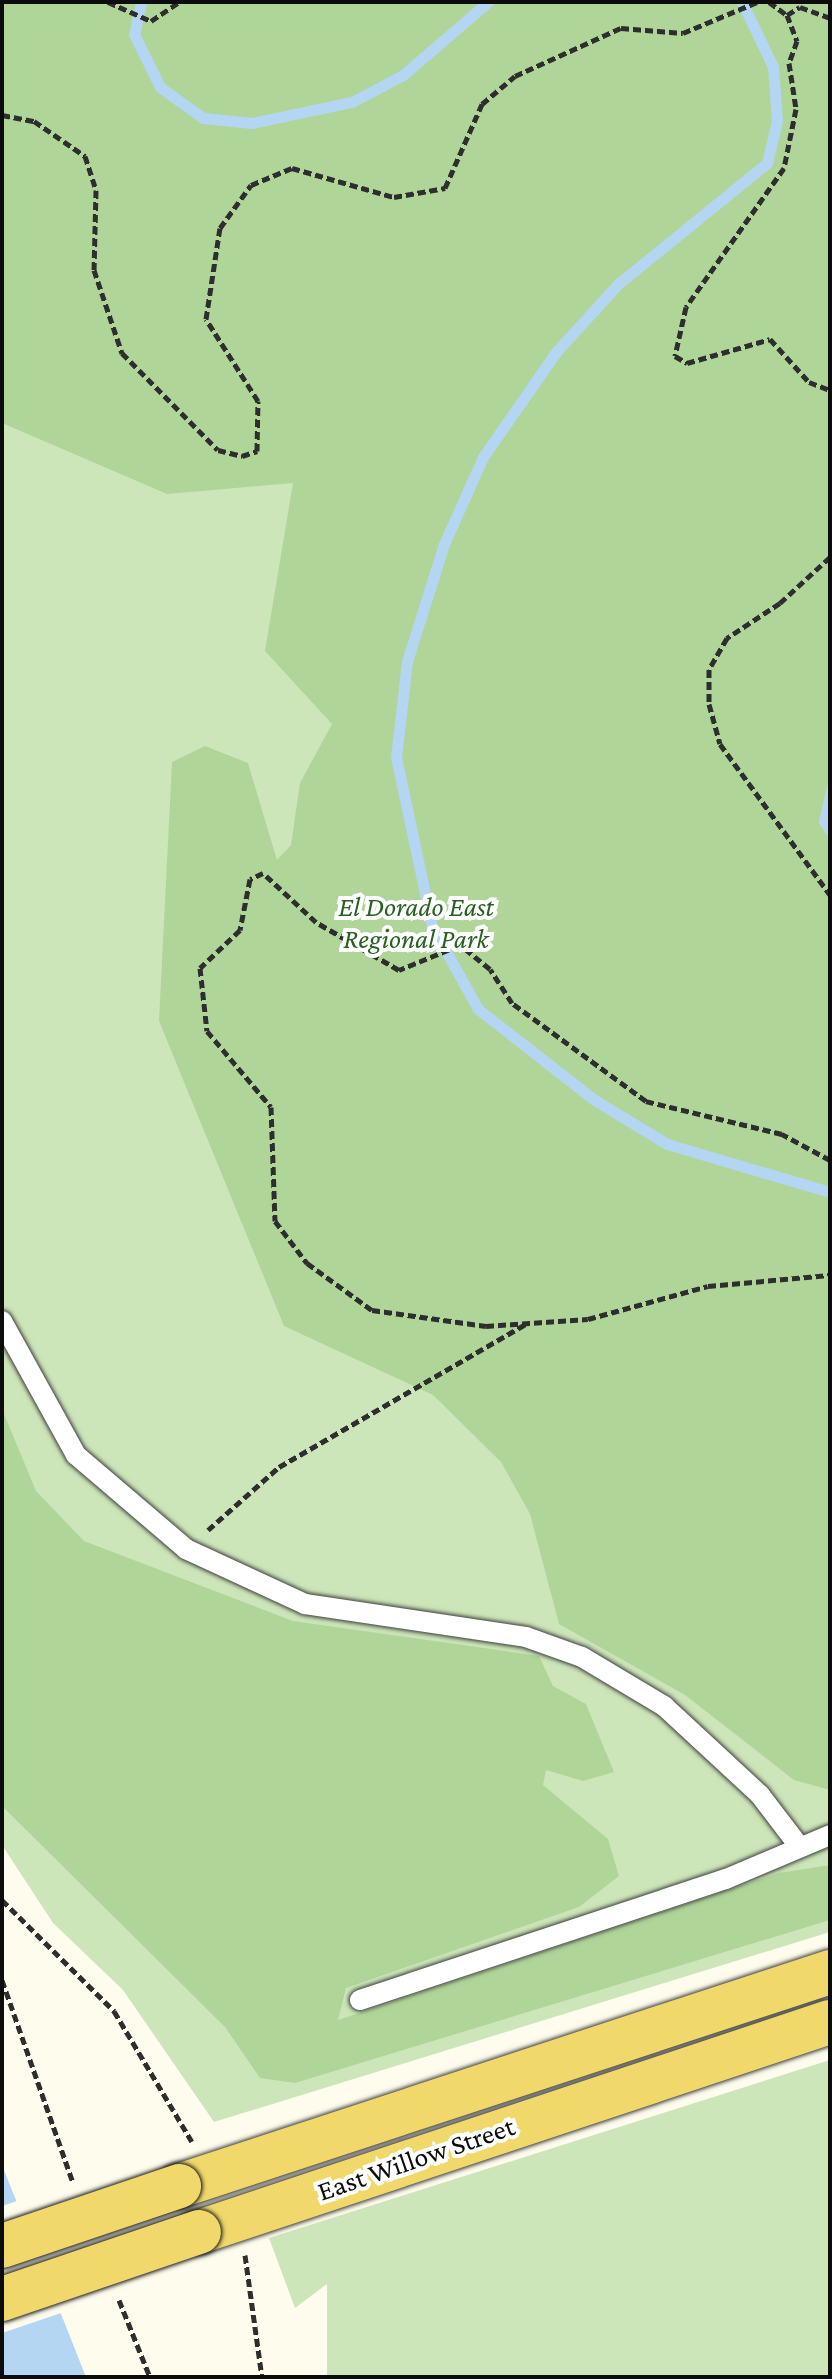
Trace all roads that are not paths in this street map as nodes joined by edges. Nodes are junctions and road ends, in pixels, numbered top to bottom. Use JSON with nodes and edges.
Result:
{"nodes":[{"id":1,"x":2,"y":1321,"type":"edge"},
{"id":2,"x":830,"y":1835,"type":"edge"},
{"id":3,"x":799,"y":1846,"type":"junction"},
{"id":4,"x":819,"y":1975,"type":"edge"},
{"id":5,"x":360,"y":2000,"type":"dead end"},
{"id":6,"x":826,"y":2024,"type":"edge"},
{"id":7,"x":2,"y":2246,"type":"edge"},
{"id":8,"x":2,"y":2299,"type":"edge"}],
"edges":[{"from":1,"to":3,"type":"lane"},
{"from":2,"to":3,"type":"lane"},
{"from":3,"to":5,"type":"lane"},
{"from":4,"to":7,"type":"main road","name":"East Willow Street","bridge":true},
{"from":6,"to":8,"type":"main road","name":"East Willow Street","bridge":true}]}
